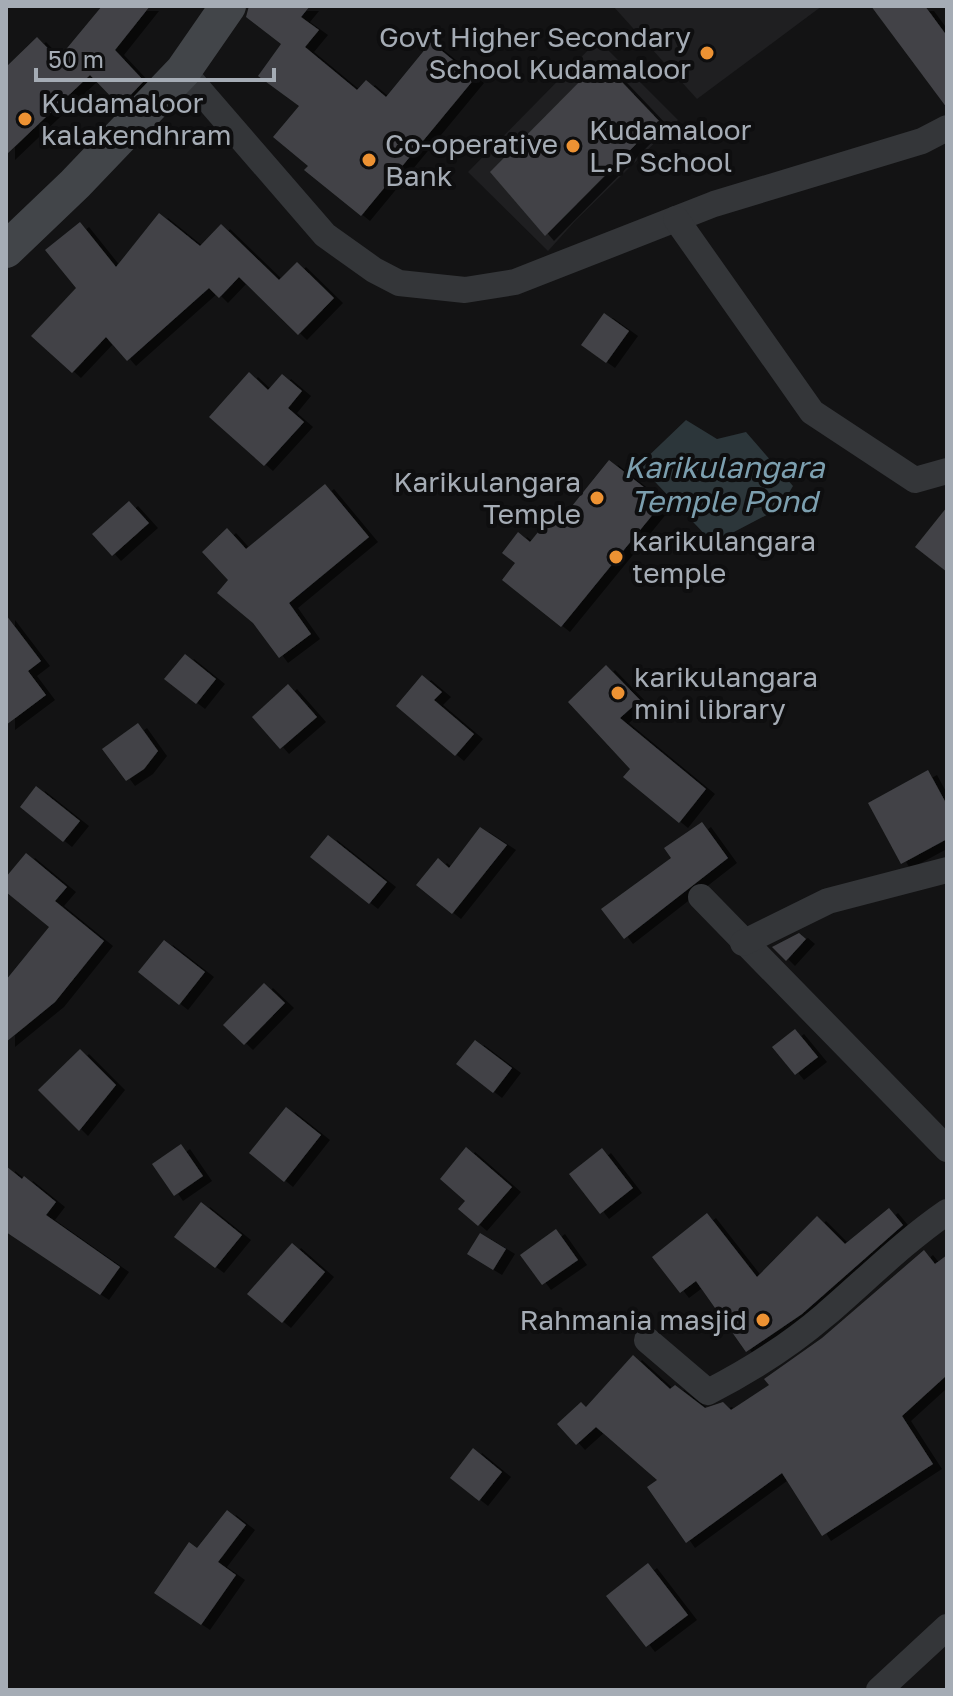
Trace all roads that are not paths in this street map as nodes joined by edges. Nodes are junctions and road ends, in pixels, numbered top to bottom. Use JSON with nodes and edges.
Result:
{"nodes":[{"id":1,"x":228,"y":6,"type":"edge"},
{"id":2,"x":183,"y":71,"type":"junction"},
{"id":3,"x":947,"y":128,"type":"edge"},
{"id":4,"x":676,"y":219,"type":"junction"},
{"id":5,"x":9,"y":240,"type":"edge"},
{"id":6,"x":947,"y":471,"type":"edge"},
{"id":7,"x":947,"y":870,"type":"edge"},
{"id":8,"x":701,"y":897,"type":"dead end"},
{"id":9,"x":743,"y":943,"type":"junction"},
{"id":10,"x":947,"y":1149,"type":"edge"},
{"id":11,"x":947,"y":1212,"type":"edge"},
{"id":12,"x":647,"y":1340,"type":"dead end"},
{"id":13,"x":947,"y":1627,"type":"edge"},
{"id":14,"x":879,"y":1690,"type":"edge"}],
"edges":[{"from":1,"to":2,"type":"main road"},
{"from":2,"to":4,"type":"street"},
{"from":2,"to":5,"type":"main road"},
{"from":3,"to":4,"type":"street"},
{"from":4,"to":6,"type":"street"},
{"from":7,"to":9,"type":"street"},
{"from":8,"to":9,"type":"street"},
{"from":9,"to":10,"type":"street"},
{"from":11,"to":12,"type":"street"},
{"from":13,"to":14,"type":"street"}]}
